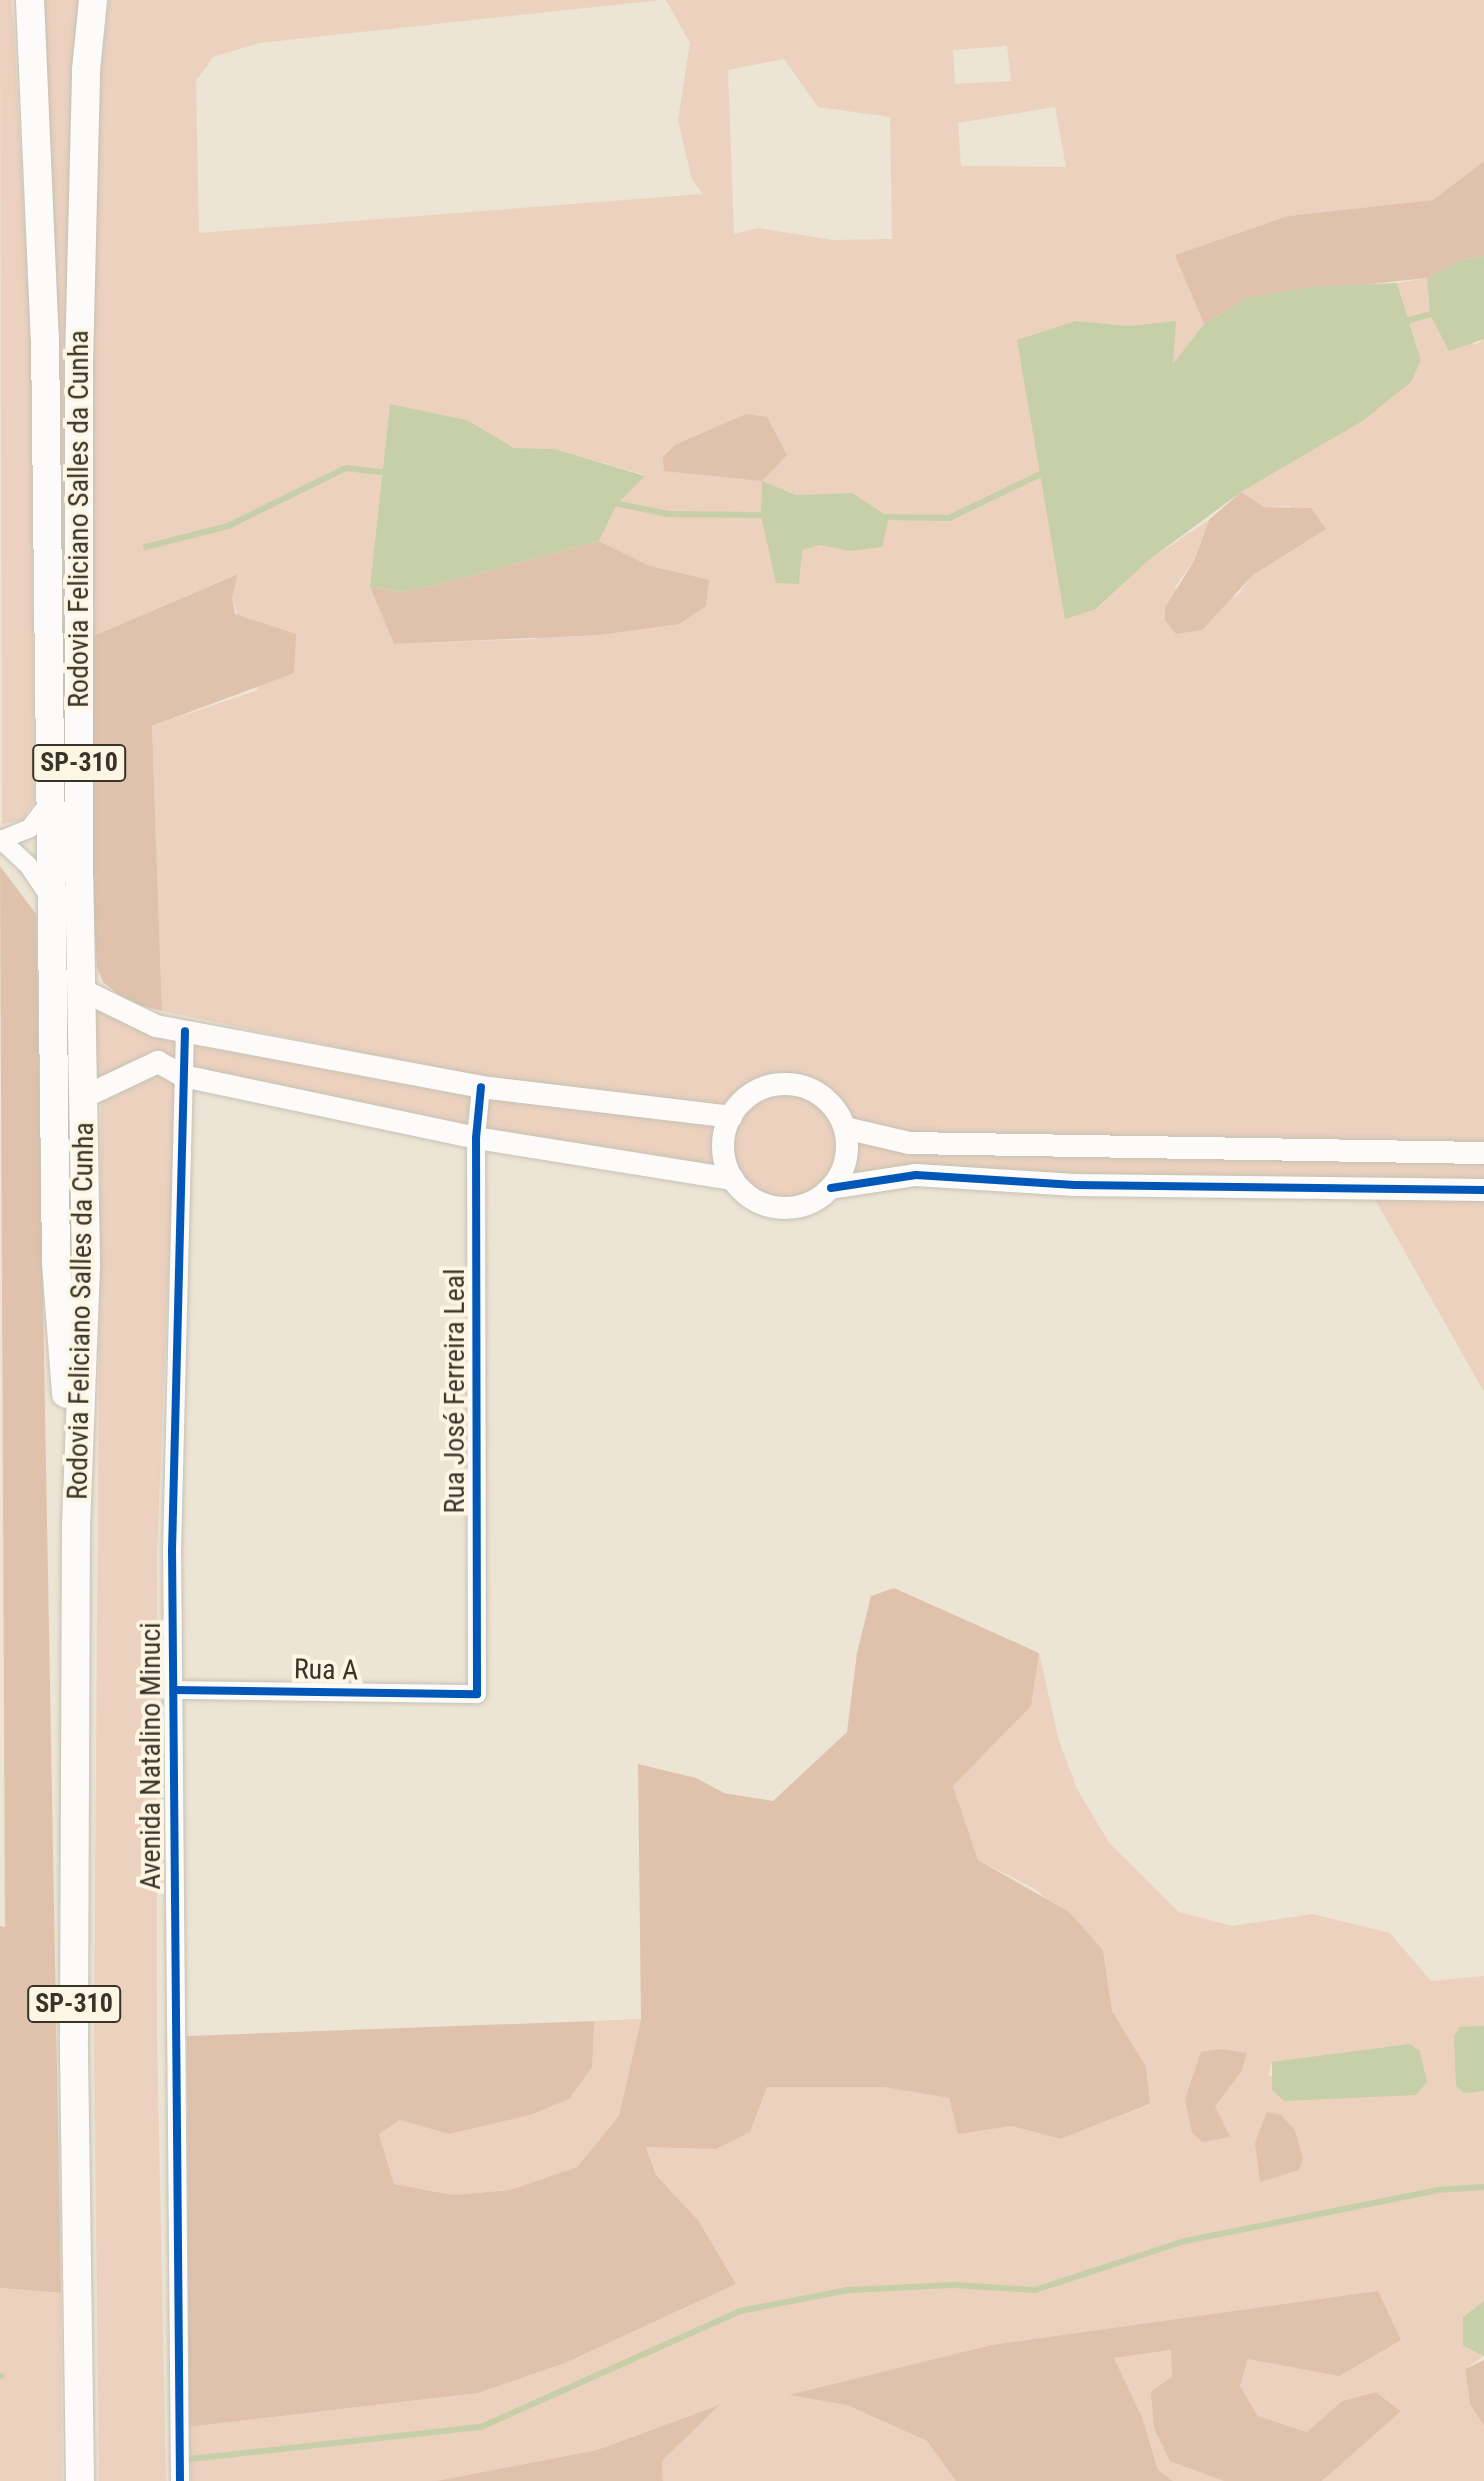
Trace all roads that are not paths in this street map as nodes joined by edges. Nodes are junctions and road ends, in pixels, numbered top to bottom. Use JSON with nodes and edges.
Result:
{"nodes":[{"id":1,"x":30,"y":0,"type":"edge"},
{"id":2,"x":93,"y":0,"type":"edge"},
{"id":3,"x":48,"y":804,"type":"junction"},
{"id":4,"x":0,"y":840,"type":"edge"},
{"id":5,"x":48,"y":895,"type":"junction"},
{"id":6,"x":84,"y":991,"type":"junction"},
{"id":7,"x":185,"y":1031,"type":"junction"},
{"id":8,"x":183,"y":1076,"type":"junction"},
{"id":9,"x":481,"y":1087,"type":"junction"},
{"id":10,"x":86,"y":1096,"type":"junction"},
{"id":11,"x":731,"y":1117,"type":"junction"},
{"id":12,"x":845,"y":1128,"type":"junction"},
{"id":13,"x":476,"y":1138,"type":"junction"},
{"id":14,"x":1484,"y":1153,"type":"edge"},
{"id":15,"x":733,"y":1179,"type":"junction"},
{"id":16,"x":831,"y":1188,"type":"junction"},
{"id":17,"x":1484,"y":1190,"type":"edge"},
{"id":18,"x":76,"y":1526,"type":"junction"},
{"id":19,"x":175,"y":1690,"type":"junction"},
{"id":20,"x":477,"y":1694,"type":"joint"},
{"id":21,"x":80,"y":2481,"type":"edge"},
{"id":22,"x":180,"y":2481,"type":"edge"}],
"edges":[{"from":1,"to":3,"type":"main road","name":"Rodovia Feliciano Salles da Cunha","number":"SP-310"},
{"from":2,"to":6,"type":"main road","name":"Rodovia Feliciano Salles da Cunha","number":"SP-310"},
{"from":3,"to":4,"type":"street"},
{"from":3,"to":5,"type":"main road","name":"Rodovia Feliciano Salles da Cunha","number":"SP-310"},
{"from":4,"to":5,"type":"street"},
{"from":5,"to":18,"type":"main road","name":"Rodovia Feliciano Salles da Cunha","number":"SP-310"},
{"from":6,"to":7,"type":"street"},
{"from":6,"to":10,"type":"main road","name":"Rodovia Feliciano Salles da Cunha","number":"SP-310"},
{"from":7,"to":8,"type":"street","name":"Avenida Natalino Minuci"},
{"from":7,"to":9,"type":"street"},
{"from":8,"to":10,"type":"street"},
{"from":8,"to":13,"type":"street"},
{"from":8,"to":19,"type":"street","name":"Avenida Natalino Minuci"},
{"from":9,"to":11,"type":"street"},
{"from":9,"to":13,"type":"street","name":"Rua José Ferreira Leal"},
{"from":10,"to":18,"type":"main road","name":"Rodovia Feliciano Salles da Cunha","number":"SP-310"},
{"from":11,"to":12,"type":"street"},
{"from":11,"to":15,"type":"street"},
{"from":12,"to":14,"type":"street"},
{"from":12,"to":16,"type":"street"},
{"from":13,"to":15,"type":"street"},
{"from":13,"to":20,"type":"street","name":"Rua José Ferreira Leal"},
{"from":15,"to":16,"type":"street"},
{"from":16,"to":17,"type":"street"},
{"from":18,"to":21,"type":"main road","number":"SP-310"},
{"from":19,"to":20,"type":"street","name":"Rua A"},
{"from":19,"to":22,"type":"street","name":"Avenida Natalino Minuci"}]}
